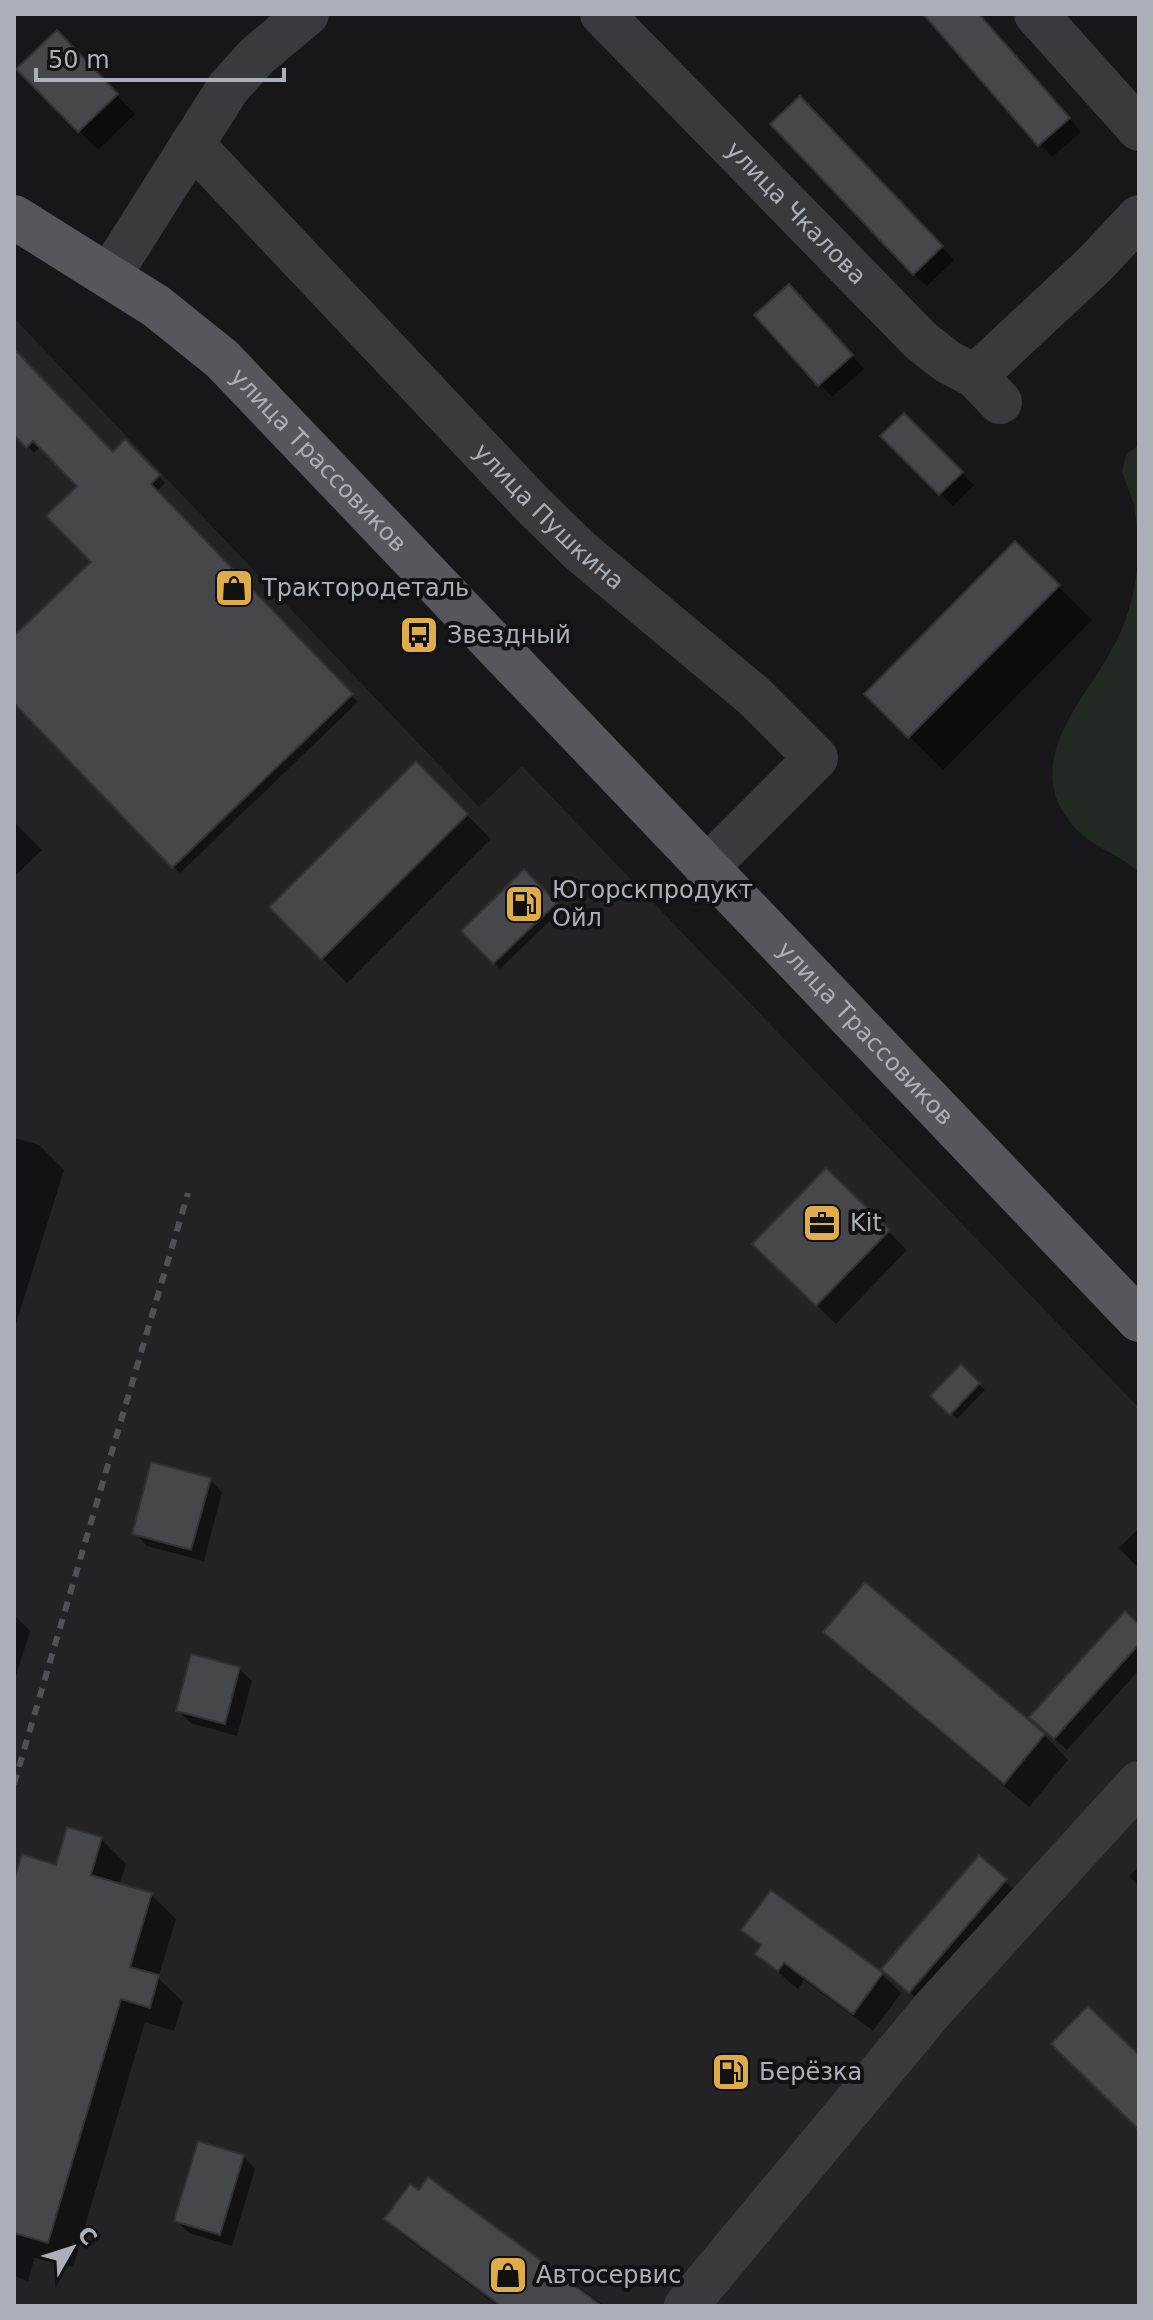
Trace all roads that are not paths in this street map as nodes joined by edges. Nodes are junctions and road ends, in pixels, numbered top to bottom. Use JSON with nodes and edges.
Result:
{"nodes":[{"id":1,"x":307,"y":14,"type":"edge"},
{"id":2,"x":602,"y":14,"type":"edge"},
{"id":3,"x":1036,"y":14,"type":"edge"},
{"id":4,"x":1139,"y":129,"type":"edge"},
{"id":5,"x":192,"y":144,"type":"junction"},
{"id":6,"x":1139,"y":217,"type":"edge"},
{"id":7,"x":20,"y":218,"type":"edge"},
{"id":8,"x":109,"y":276,"type":"junction"},
{"id":9,"x":706,"y":868,"type":"junction"},
{"id":10,"x":1139,"y":1320,"type":"edge"},
{"id":11,"x":1139,"y":1783,"type":"edge"},
{"id":12,"x":686,"y":2306,"type":"edge"}],
"edges":[{"from":1,"to":5,"type":"street"},
{"from":2,"to":6,"type":"street","name":"улица Чкалова"},
{"from":3,"to":4,"type":"street"},
{"from":5,"to":8,"type":"street"},
{"from":5,"to":9,"type":"street","name":"улица Пушкина"},
{"from":7,"to":8,"type":"main road","name":"улица Трассовиков"},
{"from":8,"to":9,"type":"main road","name":"улица Трассовиков"},
{"from":9,"to":10,"type":"main road","name":"улица Трассовиков"},
{"from":11,"to":12,"type":"street"}]}
